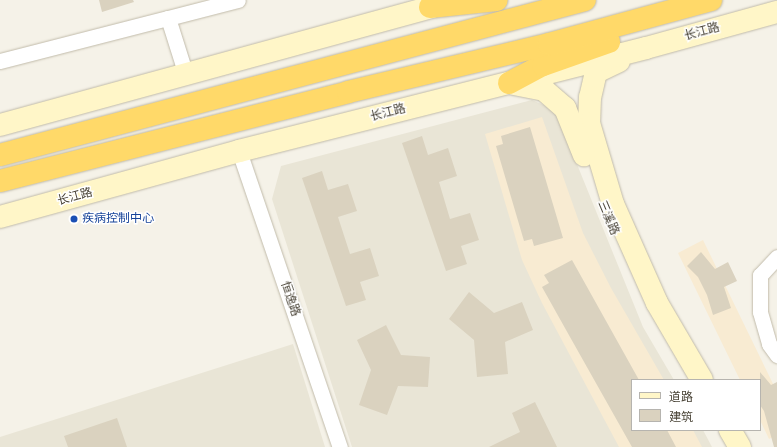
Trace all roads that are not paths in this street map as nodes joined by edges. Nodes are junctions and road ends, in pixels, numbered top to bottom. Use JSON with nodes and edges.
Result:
{"nodes":[{"id":1,"x":238,"y":0,"type":"edge"},
{"id":2,"x":456,"y":0,"type":"edge"},
{"id":3,"x":497,"y":0,"type":"edge"},
{"id":4,"x":585,"y":0,"type":"edge"},
{"id":5,"x":711,"y":0,"type":"edge"},
{"id":6,"x":430,"y":7,"type":"junction"},
{"id":7,"x":684,"y":7,"type":"junction"},
{"id":8,"x":777,"y":12,"type":"edge"},
{"id":9,"x":168,"y":18,"type":"junction"},
{"id":10,"x":646,"y":48,"type":"junction"},
{"id":11,"x":0,"y":61,"type":"edge"},
{"id":12,"x":186,"y":75,"type":"junction"},
{"id":13,"x":509,"y":83,"type":"junction"},
{"id":14,"x":0,"y":125,"type":"edge"},
{"id":15,"x":239,"y":151,"type":"junction"},
{"id":16,"x":0,"y":155,"type":"edge"},
{"id":17,"x":0,"y":181,"type":"edge"},
{"id":18,"x":0,"y":217,"type":"edge"},
{"id":19,"x":777,"y":257,"type":"edge"},
{"id":20,"x":777,"y":355,"type":"edge"},
{"id":21,"x":688,"y":379,"type":"edge"},
{"id":22,"x":701,"y":379,"type":"edge"},
{"id":23,"x":718,"y":431,"type":"edge"},
{"id":24,"x":731,"y":431,"type":"edge"},
{"id":25,"x":340,"y":447,"type":"edge"},
{"id":26,"x":727,"y":447,"type":"edge"},
{"id":27,"x":740,"y":447,"type":"edge"}],
"edges":[{"from":1,"to":9,"type":"street"},
{"from":2,"to":6,"type":"main road"},
{"from":3,"to":6,"type":"highway"},
{"from":4,"to":16,"type":"highway"},
{"from":5,"to":7,"type":"highway"},
{"from":6,"to":12,"type":"main road"},
{"from":7,"to":13,"type":"highway"},
{"from":7,"to":17,"type":"highway"},
{"from":8,"to":10,"type":"main road","name":"长江路"},
{"from":9,"to":11,"type":"street"},
{"from":9,"to":12,"type":"street"},
{"from":10,"to":13,"type":"main road","name":"长江路"},
{"from":10,"to":22,"type":"main road","name":"三溪路"},
{"from":12,"to":14,"type":"main road"},
{"from":13,"to":15,"type":"main road","name":"长江路"},
{"from":13,"to":21,"type":"main road","name":"三溪路"},
{"from":15,"to":18,"type":"main road","name":"长江路"},
{"from":15,"to":25,"type":"street","name":"恒逸路"},
{"from":19,"to":20,"type":"street"},
{"from":23,"to":26,"type":"main road"},
{"from":24,"to":27,"type":"main road"}]}
